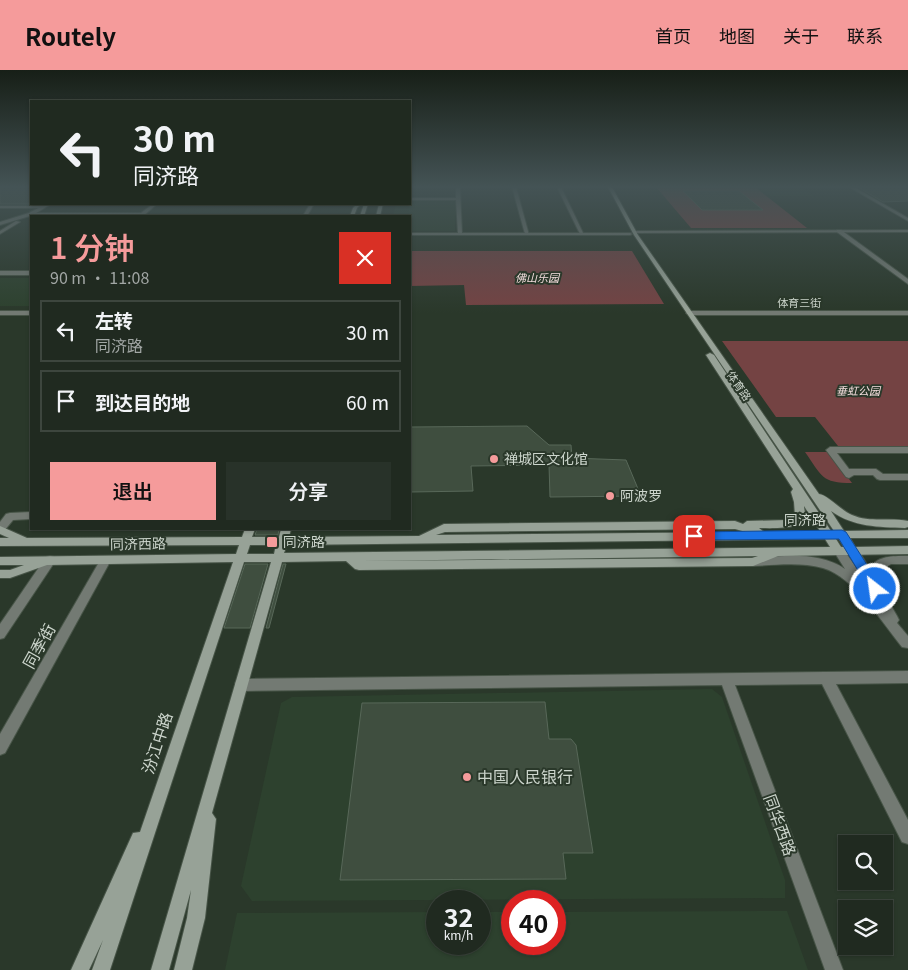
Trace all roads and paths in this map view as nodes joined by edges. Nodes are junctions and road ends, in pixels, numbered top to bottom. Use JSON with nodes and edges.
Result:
{"nodes":[{"id":1,"x":460,"y":229,"type":"edge"},
{"id":2,"x":526,"y":229,"type":"edge"},
{"id":3,"x":580,"y":229,"type":"edge"},
{"id":4,"x":630,"y":229,"type":"edge"},
{"id":5,"x":630,"y":229,"type":"edge"},
{"id":6,"x":839,"y":231,"type":"junction"},
{"id":7,"x":908,"y":231,"type":"edge"},
{"id":8,"x":632,"y":233,"type":"junction"},
{"id":9,"x":411,"y":234,"type":"edge"},
{"id":10,"x":460,"y":234,"type":"junction"},
{"id":11,"x":527,"y":234,"type":"junction"},
{"id":12,"x":582,"y":234,"type":"junction"},
{"id":13,"x":0,"y":273,"type":"edge"},
{"id":14,"x":30,"y":273,"type":"edge"},
{"id":15,"x":908,"y":282,"type":"edge"},
{"id":16,"x":0,"y":313,"type":"edge"},
{"id":17,"x":30,"y":313,"type":"edge"},
{"id":18,"x":908,"y":313,"type":"edge"},
{"id":19,"x":690,"y":314,"type":"junction"},
{"id":20,"x":908,"y":450,"type":"edge"},
{"id":21,"x":789,"y":475,"type":"junction"},
{"id":22,"x":800,"y":475,"type":"junction"},
{"id":23,"x":908,"y":477,"type":"edge"},
{"id":24,"x":30,"y":516,"type":"edge"},
{"id":25,"x":735,"y":525,"type":"junction"},
{"id":26,"x":907,"y":527,"type":"edge"},
{"id":27,"x":0,"y":529,"type":"edge"},
{"id":28,"x":250,"y":530,"type":"edge"},
{"id":29,"x":286,"y":530,"type":"edge"},
{"id":30,"x":772,"y":535,"type":"junction"},
{"id":31,"x":828,"y":535,"type":"junction"},
{"id":32,"x":842,"y":535,"type":"junction"},
{"id":33,"x":418,"y":539,"type":"junction"},
{"id":34,"x":245,"y":541,"type":"junction"},
{"id":35,"x":282,"y":541,"type":"junction"},
{"id":36,"x":0,"y":542,"type":"edge"},
{"id":37,"x":28,"y":542,"type":"junction"},
{"id":38,"x":838,"y":550,"type":"junction"},
{"id":39,"x":852,"y":550,"type":"junction"},
{"id":40,"x":908,"y":550,"type":"edge"},
{"id":41,"x":781,"y":551,"type":"junction"},
{"id":42,"x":348,"y":556,"type":"junction"},
{"id":43,"x":277,"y":557,"type":"junction"},
{"id":44,"x":239,"y":558,"type":"junction"},
{"id":45,"x":50,"y":560,"type":"junction"},
{"id":46,"x":106,"y":560,"type":"junction"},
{"id":47,"x":908,"y":560,"type":"edge"},
{"id":48,"x":0,"y":561,"type":"edge"},
{"id":49,"x":754,"y":562,"type":"junction"},
{"id":50,"x":0,"y":574,"type":"edge"},
{"id":51,"x":871,"y":581,"type":"junction"},
{"id":52,"x":0,"y":634,"type":"edge"},
{"id":53,"x":907,"y":645,"type":"edge"},
{"id":54,"x":908,"y":677,"type":"edge"},
{"id":55,"x":826,"y":678,"type":"junction"},
{"id":56,"x":726,"y":679,"type":"junction"},
{"id":57,"x":241,"y":685,"type":"junction"},
{"id":58,"x":0,"y":748,"type":"edge"},
{"id":59,"x":212,"y":786,"type":"junction"},
{"id":60,"x":162,"y":790,"type":"junction"},
{"id":61,"x":908,"y":836,"type":"edge"},
{"id":62,"x":80,"y":970,"type":"edge"},
{"id":63,"x":101,"y":970,"type":"edge"},
{"id":64,"x":160,"y":970,"type":"edge"},
{"id":65,"x":183,"y":970,"type":"edge"},
{"id":66,"x":834,"y":970,"type":"edge"}],
"edges":[{"from":1,"to":10,"type":"street"},
{"from":2,"to":11,"type":"street"},
{"from":3,"to":12,"type":"street"},
{"from":4,"to":8,"type":"main road","name":"体育路"},
{"from":5,"to":8,"type":"main road","name":"体育路"},
{"from":6,"to":7,"type":"street"},
{"from":6,"to":8,"type":"street"},
{"from":6,"to":15,"type":"street"},
{"from":8,"to":12,"type":"street"},
{"from":8,"to":19,"type":"main road","name":"体育路"},
{"from":8,"to":21,"type":"main road","name":"体育路"},
{"from":9,"to":10,"type":"street"},
{"from":10,"to":11,"type":"street"},
{"from":11,"to":12,"type":"street"},
{"from":13,"to":14,"type":"street"},
{"from":16,"to":17,"type":"street"},
{"from":18,"to":19,"type":"street","name":"体育三街"},
{"from":19,"to":22,"type":"main road","name":"体育路"},
{"from":20,"to":23,"type":"street"},
{"from":21,"to":25,"type":"main road"},
{"from":21,"to":31,"type":"main road","name":"体育路"},
{"from":22,"to":26,"type":"main road"},
{"from":22,"to":32,"type":"main road","name":"体育路"},
{"from":24,"to":27,"type":"street"},
{"from":25,"to":30,"type":"main road"},
{"from":25,"to":33,"type":"main road"},
{"from":26,"to":32,"type":"main road","name":"同济路"},
{"from":27,"to":37,"type":"main road"},
{"from":28,"to":34,"type":"main road","name":"汾江中路"},
{"from":29,"to":35,"type":"main road"},
{"from":30,"to":31,"type":"main road","name":"同济路"},
{"from":30,"to":33,"type":"main road","name":"同济路"},
{"from":31,"to":32,"type":"main road","name":"同济路"},
{"from":31,"to":38,"type":"main road","name":"体育路"},
{"from":32,"to":39,"type":"main road","name":"体育路"},
{"from":33,"to":35,"type":"main road","name":"同济路"},
{"from":34,"to":35,"type":"main road","name":"同济西路"},
{"from":34,"to":37,"type":"main road","name":"同济西路"},
{"from":34,"to":44,"type":"main road","name":"汾江中路"},
{"from":35,"to":43,"type":"main road"},
{"from":36,"to":37,"type":"main road","name":"同济西路"},
{"from":38,"to":39,"type":"main road"},
{"from":38,"to":41,"type":"main road"},
{"from":38,"to":53,"type":"street"},
{"from":39,"to":40,"type":"main road"},
{"from":39,"to":51,"type":"street","name":"体育路"},
{"from":41,"to":42,"type":"main road"},
{"from":41,"to":49,"type":"main road"},
{"from":42,"to":43,"type":"main road"},
{"from":42,"to":49,"type":"main road"},
{"from":43,"to":44,"type":"main road","name":"同济西路"},
{"from":43,"to":57,"type":"main road"},
{"from":44,"to":46,"type":"main road","name":"同济西路"},
{"from":44,"to":60,"type":"main road","name":"汾江中路"},
{"from":45,"to":46,"type":"main road","name":"同济西路"},
{"from":45,"to":48,"type":"main road","name":"同济西路"},
{"from":45,"to":50,"type":"main road"},
{"from":45,"to":52,"type":"street"},
{"from":46,"to":58,"type":"street","name":"同季街"},
{"from":47,"to":51,"type":"street"},
{"from":49,"to":53,"type":"street"},
{"from":51,"to":53,"type":"street","name":"体育路"},
{"from":54,"to":55,"type":"street"},
{"from":55,"to":56,"type":"street"},
{"from":55,"to":61,"type":"street"},
{"from":56,"to":57,"type":"street"},
{"from":56,"to":66,"type":"street","name":"同华西路"},
{"from":57,"to":59,"type":"main road"},
{"from":59,"to":64,"type":"main road"},
{"from":59,"to":65,"type":"main road"},
{"from":60,"to":62,"type":"main road"},
{"from":60,"to":63,"type":"main road","name":"汾江中路"}]}
